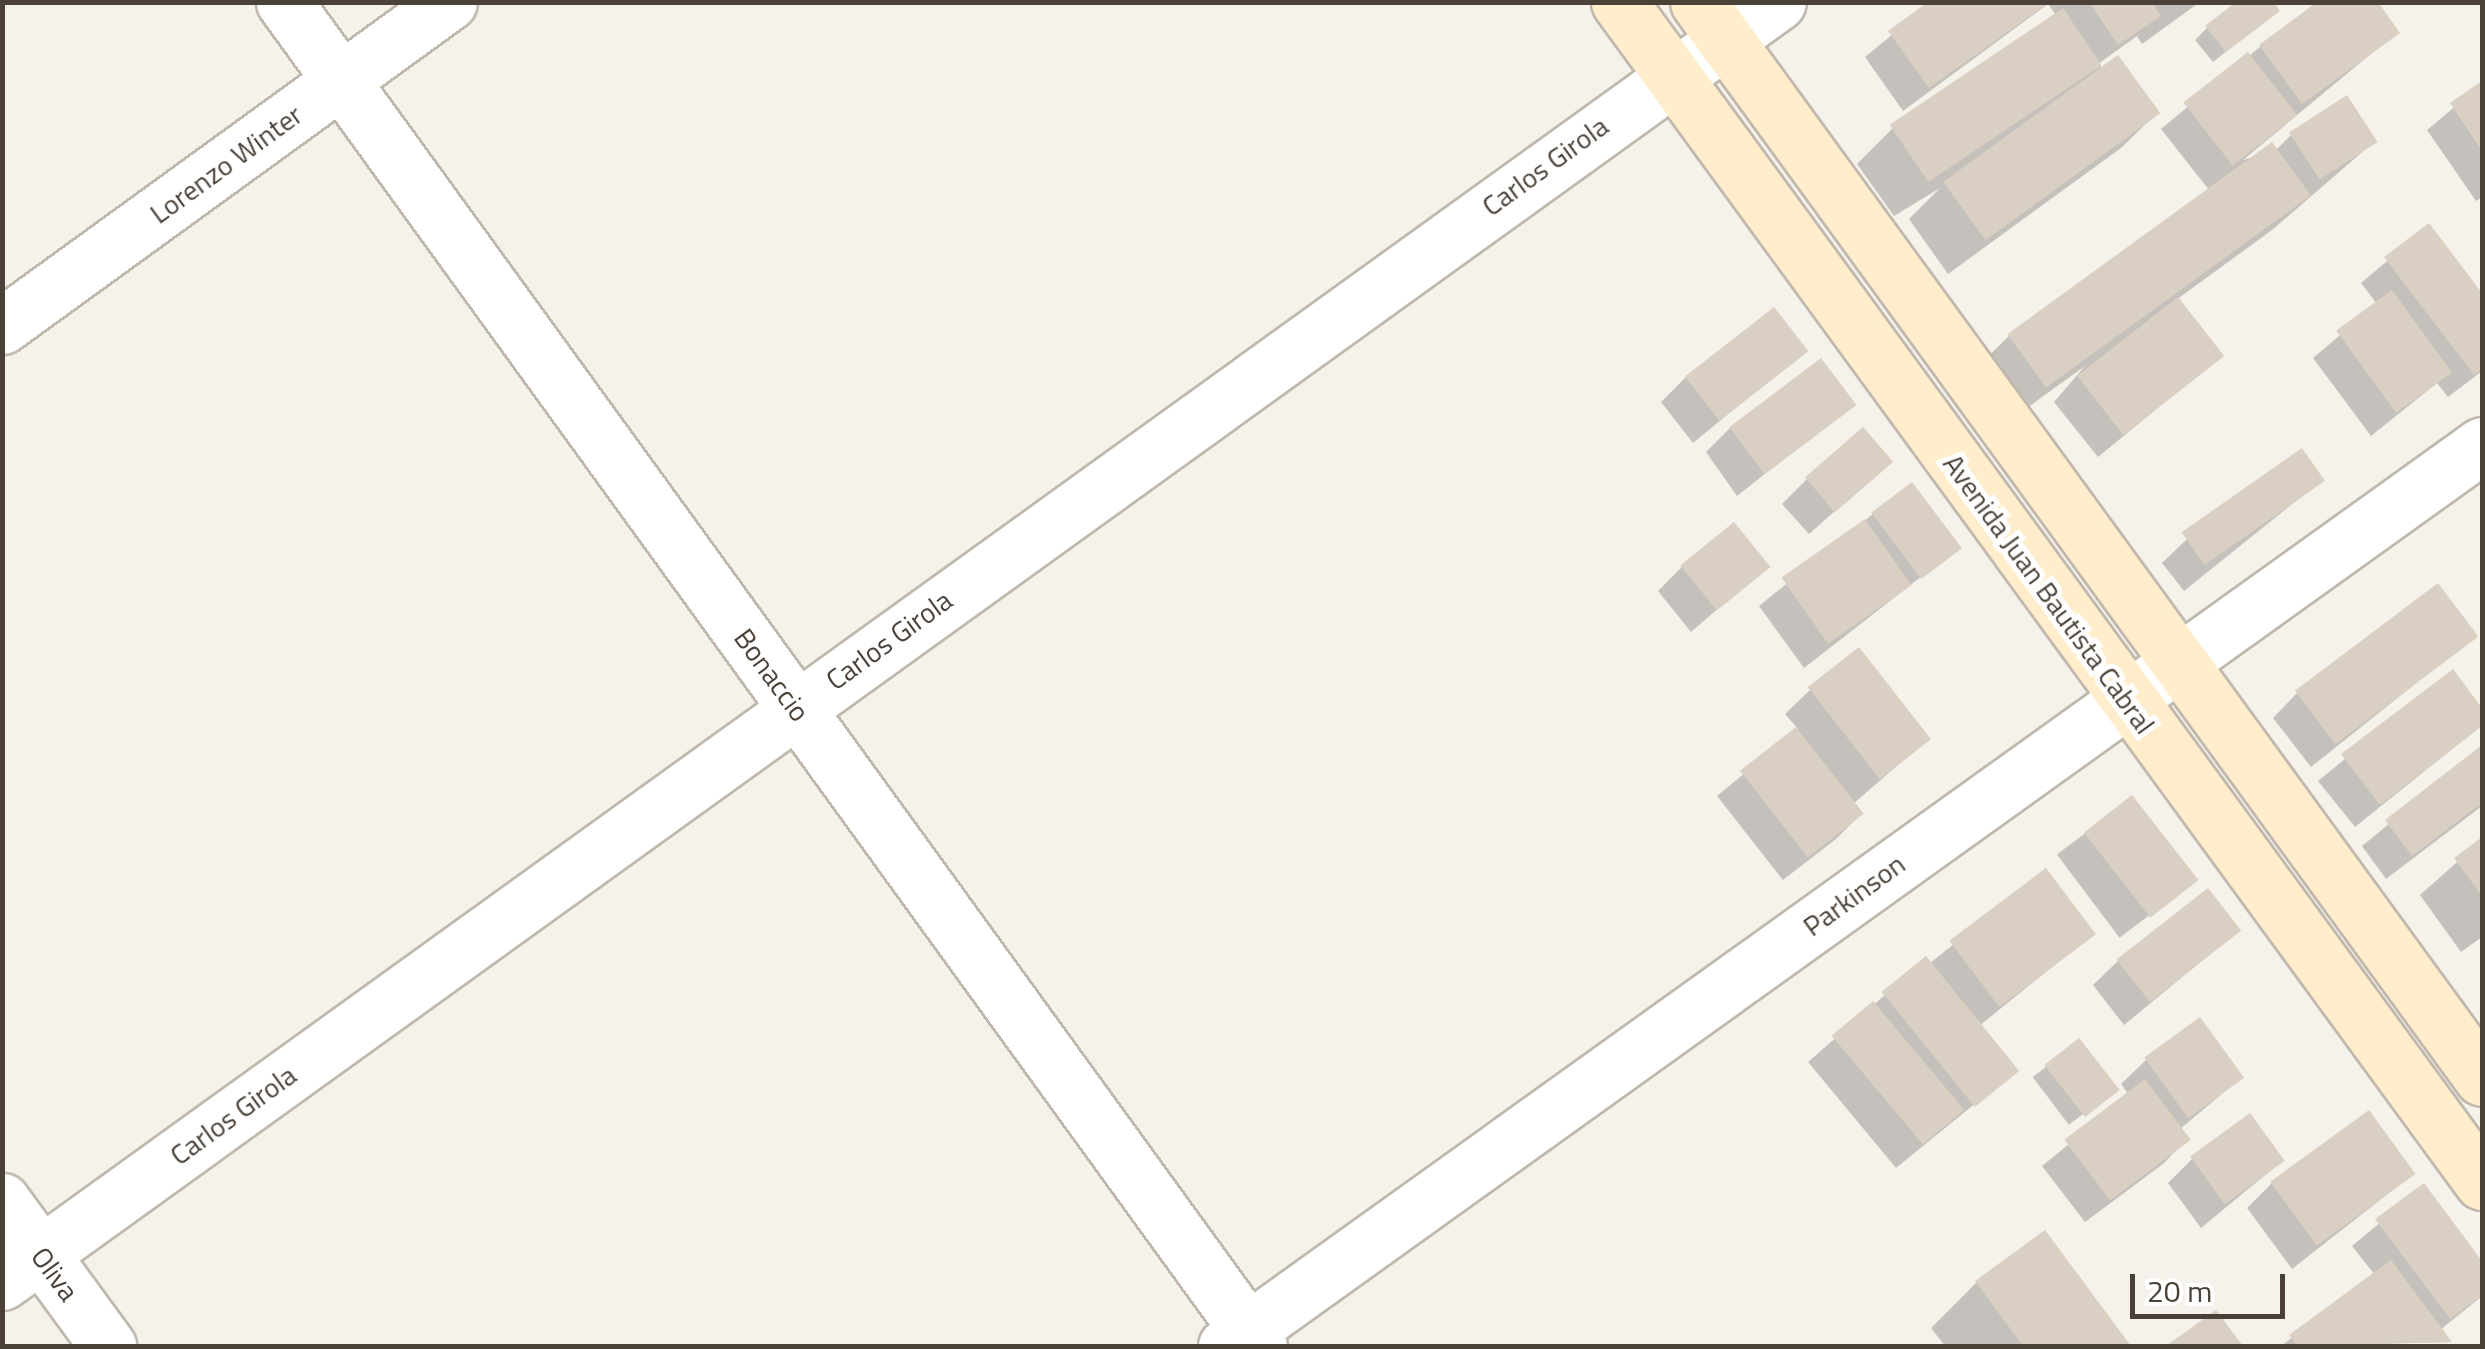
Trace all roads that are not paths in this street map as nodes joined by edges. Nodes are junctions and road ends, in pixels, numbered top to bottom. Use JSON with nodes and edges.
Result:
{"nodes":[{"id":1,"x":284,"y":2,"type":"edge"},
{"id":2,"x":449,"y":2,"type":"edge"},
{"id":3,"x":1619,"y":2,"type":"edge"},
{"id":4,"x":1778,"y":2,"type":"edge"},
{"id":5,"x":1712,"y":22,"type":"edge"},
{"id":6,"x":1671,"y":75,"type":"junction"},
{"id":7,"x":341,"y":81,"type":"junction"},
{"id":8,"x":2,"y":326,"type":"edge"},
{"id":9,"x":2482,"y":445,"type":"edge"},
{"id":10,"x":2180,"y":666,"type":"junction"},
{"id":11,"x":2126,"y":699,"type":"junction"},
{"id":12,"x":796,"y":708,"type":"junction"},
{"id":13,"x":2482,"y":1078,"type":"edge"},
{"id":14,"x":2482,"y":1182,"type":"edge"},
{"id":15,"x":2,"y":1201,"type":"edge"},
{"id":16,"x":22,"y":1268,"type":"edge"},
{"id":17,"x":1244,"y":1341,"type":"edge"},
{"id":18,"x":108,"y":1346,"type":"edge"}],
"edges":[{"from":1,"to":7,"type":"street","name":"Bonaccio"},
{"from":2,"to":7,"type":"street","name":"Lorenzo Winter"},
{"from":3,"to":6,"type":"main road","name":"Avenida Juan Bautista Cabral"},
{"from":4,"to":5,"type":"street","name":"Carlos Girola"},
{"from":5,"to":6,"type":"street","name":"Carlos Girola"},
{"from":5,"to":10,"type":"main road"},
{"from":6,"to":11,"type":"main road","name":"Avenida Juan Bautista Cabral"},
{"from":6,"to":12,"type":"street","name":"Carlos Girola"},
{"from":7,"to":8,"type":"street","name":"Lorenzo Winter"},
{"from":7,"to":12,"type":"street","name":"Bonaccio"},
{"from":9,"to":10,"type":"street","name":"Parkinson"},
{"from":10,"to":11,"type":"street","name":"Parkinson"},
{"from":10,"to":13,"type":"main road"},
{"from":11,"to":14,"type":"main road","name":"Avenida Juan Bautista Cabral"},
{"from":11,"to":17,"type":"street","name":"Parkinson"},
{"from":12,"to":16,"type":"street","name":"Carlos Girola"},
{"from":12,"to":17,"type":"street","name":"Bonaccio"},
{"from":15,"to":16,"type":"street","name":"Oliva"},
{"from":16,"to":18,"type":"street","name":"Oliva"}]}
